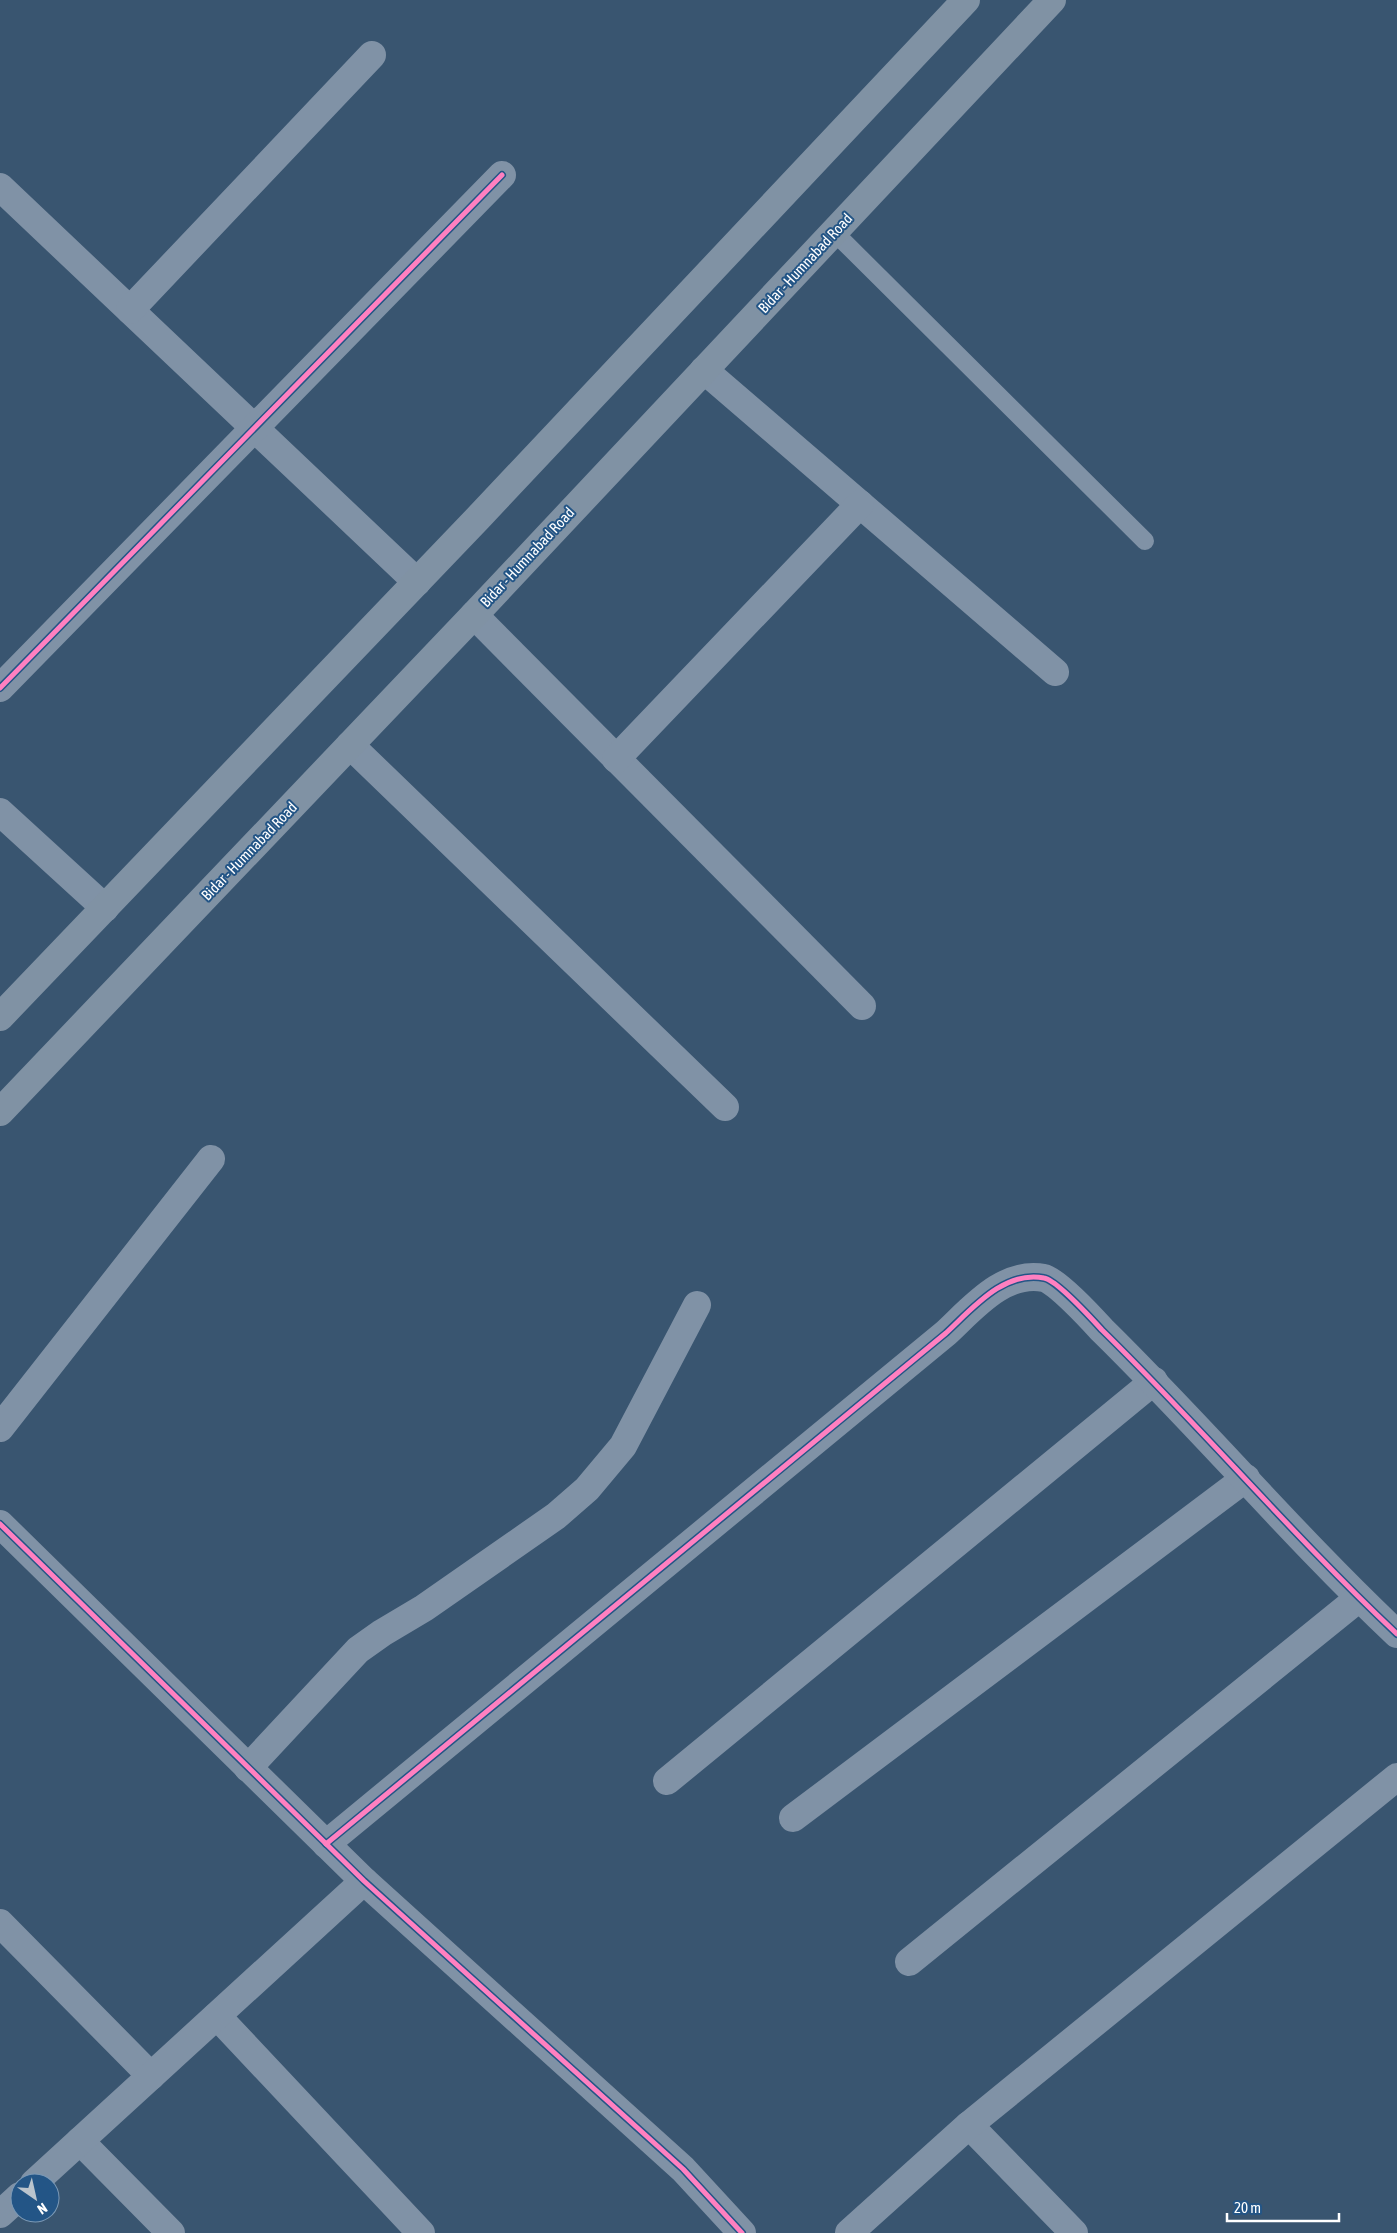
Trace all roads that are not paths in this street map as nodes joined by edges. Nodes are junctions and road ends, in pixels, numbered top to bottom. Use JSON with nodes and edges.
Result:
{"nodes":[{"id":1,"x":966,"y":0,"type":"edge"},
{"id":2,"x":1052,"y":0,"type":"edge"},
{"id":3,"x":372,"y":55,"type":"dead end"},
{"id":4,"x":502,"y":175,"type":"dead end"},
{"id":5,"x":0,"y":186,"type":"edge"},
{"id":6,"x":834,"y":232,"type":"junction"},
{"id":7,"x":130,"y":310,"type":"junction"},
{"id":8,"x":704,"y":370,"type":"junction"},
{"id":9,"x":255,"y":428,"type":"junction"},
{"id":10,"x":860,"y":504,"type":"junction"},
{"id":11,"x":1145,"y":542,"type":"dead end"},
{"id":12,"x":417,"y":582,"type":"junction"},
{"id":13,"x":474,"y":614,"type":"junction"},
{"id":14,"x":1055,"y":672,"type":"dead end"},
{"id":15,"x":0,"y":688,"type":"edge"},
{"id":16,"x":350,"y":745,"type":"junction"},
{"id":17,"x":616,"y":759,"type":"junction"},
{"id":18,"x":0,"y":812,"type":"edge"},
{"id":19,"x":105,"y":908,"type":"junction"},
{"id":20,"x":862,"y":1006,"type":"dead end"},
{"id":21,"x":0,"y":1017,"type":"edge"},
{"id":22,"x":725,"y":1107,"type":"dead end"},
{"id":23,"x":0,"y":1112,"type":"edge"},
{"id":24,"x":211,"y":1160,"type":"dead end"},
{"id":25,"x":697,"y":1305,"type":"dead end"},
{"id":26,"x":1154,"y":1380,"type":"junction"},
{"id":27,"x":0,"y":1428,"type":"edge"},
{"id":28,"x":1246,"y":1478,"type":"junction"},
{"id":29,"x":0,"y":1524,"type":"edge"},
{"id":30,"x":1359,"y":1598,"type":"junction"},
{"id":31,"x":1397,"y":1634,"type":"edge"},
{"id":32,"x":248,"y":1768,"type":"junction"},
{"id":33,"x":1397,"y":1777,"type":"edge"},
{"id":34,"x":668,"y":1781,"type":"dead end"},
{"id":35,"x":793,"y":1818,"type":"dead end"},
{"id":36,"x":326,"y":1844,"type":"junction"},
{"id":37,"x":364,"y":1882,"type":"junction"},
{"id":38,"x":0,"y":1923,"type":"edge"},
{"id":39,"x":909,"y":1962,"type":"dead end"},
{"id":40,"x":217,"y":2016,"type":"junction"},
{"id":41,"x":151,"y":2076,"type":"junction"},
{"id":42,"x":969,"y":2125,"type":"junction"},
{"id":43,"x":80,"y":2141,"type":"junction"},
{"id":44,"x":45,"y":2173,"type":"edge"},
{"id":45,"x":10,"y":2205,"type":"edge"},
{"id":46,"x":0,"y":2214,"type":"edge"},
{"id":47,"x":171,"y":2233,"type":"edge"},
{"id":48,"x":421,"y":2233,"type":"edge"},
{"id":49,"x":742,"y":2233,"type":"edge"},
{"id":50,"x":849,"y":2233,"type":"edge"},
{"id":51,"x":1074,"y":2233,"type":"edge"}],
"edges":[{"from":1,"to":12,"type":"highway"},
{"from":2,"to":6,"type":"highway","name":"Bidar - Humnabad Road"},
{"from":3,"to":7,"type":"street"},
{"from":4,"to":9,"type":"street"},
{"from":5,"to":7,"type":"street"},
{"from":6,"to":8,"type":"highway","name":"Bidar - Humnabad Road"},
{"from":6,"to":11,"type":"lane"},
{"from":7,"to":9,"type":"street"},
{"from":8,"to":10,"type":"street"},
{"from":8,"to":13,"type":"highway","name":"Bidar - Humnabad Road"},
{"from":9,"to":12,"type":"street"},
{"from":9,"to":15,"type":"street"},
{"from":10,"to":14,"type":"street"},
{"from":10,"to":17,"type":"street"},
{"from":12,"to":19,"type":"highway"},
{"from":13,"to":16,"type":"highway","name":"Bidar - Humnabad Road"},
{"from":13,"to":17,"type":"street"},
{"from":16,"to":22,"type":"street"},
{"from":16,"to":23,"type":"highway","name":"Bidar - Humnabad Road"},
{"from":17,"to":20,"type":"street"},
{"from":18,"to":19,"type":"street"},
{"from":19,"to":21,"type":"highway"},
{"from":24,"to":27,"type":"street"},
{"from":25,"to":32,"type":"street"},
{"from":26,"to":28,"type":"street"},
{"from":26,"to":34,"type":"street"},
{"from":26,"to":36,"type":"street"},
{"from":28,"to":30,"type":"street"},
{"from":28,"to":35,"type":"street"},
{"from":29,"to":32,"type":"street"},
{"from":30,"to":31,"type":"street"},
{"from":30,"to":39,"type":"street"},
{"from":32,"to":36,"type":"street"},
{"from":33,"to":42,"type":"street"},
{"from":36,"to":37,"type":"street"},
{"from":37,"to":40,"type":"street"},
{"from":37,"to":49,"type":"street"},
{"from":38,"to":41,"type":"street"},
{"from":40,"to":41,"type":"street"},
{"from":40,"to":48,"type":"street"},
{"from":41,"to":43,"type":"street"},
{"from":42,"to":50,"type":"street"},
{"from":42,"to":51,"type":"street"},
{"from":43,"to":44,"type":"street"},
{"from":43,"to":47,"type":"street"},
{"from":45,"to":46,"type":"street"}]}
